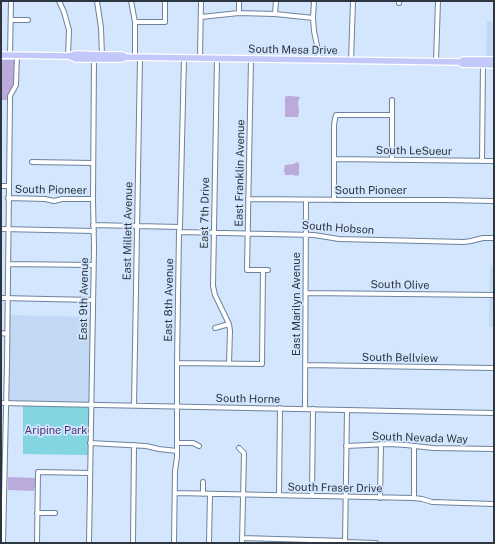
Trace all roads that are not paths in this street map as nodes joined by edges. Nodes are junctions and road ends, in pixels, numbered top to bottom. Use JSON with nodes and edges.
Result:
{"nodes":[{"id":1,"x":12,"y":1,"type":"edge"},
{"id":2,"x":59,"y":1,"type":"edge"},
{"id":3,"x":97,"y":1,"type":"edge"},
{"id":4,"x":131,"y":1,"type":"edge"},
{"id":5,"x":165,"y":1,"type":"edge"},
{"id":6,"x":201,"y":1,"type":"edge"},
{"id":7,"x":239,"y":1,"type":"edge"},
{"id":8,"x":276,"y":1,"type":"edge"},
{"id":9,"x":314,"y":1,"type":"edge"},
{"id":10,"x":353,"y":1,"type":"edge"},
{"id":11,"x":438,"y":1,"type":"edge"},
{"id":12,"x":239,"y":13,"type":"junction"},
{"id":13,"x":275,"y":14,"type":"junction"},
{"id":14,"x":201,"y":17,"type":"junction"},
{"id":15,"x":313,"y":18,"type":"junction"},
{"id":16,"x":11,"y":20,"type":"junction"},
{"id":17,"x":28,"y":20,"type":"dead end"},
{"id":18,"x":135,"y":22,"type":"junction"},
{"id":19,"x":1,"y":55,"type":"edge"},
{"id":20,"x":14,"y":55,"type":"junction"},
{"id":21,"x":68,"y":56,"type":"junction"},
{"id":22,"x":94,"y":57,"type":"junction"},
{"id":23,"x":102,"y":57,"type":"junction"},
{"id":24,"x":138,"y":57,"type":"junction"},
{"id":25,"x":184,"y":58,"type":"junction"},
{"id":26,"x":200,"y":58,"type":"junction"},
{"id":27,"x":217,"y":59,"type":"junction"},
{"id":28,"x":251,"y":59,"type":"junction"},
{"id":29,"x":320,"y":60,"type":"junction"},
{"id":30,"x":494,"y":60,"type":"edge"},
{"id":31,"x":351,"y":61,"type":"junction"},
{"id":32,"x":436,"y":62,"type":"junction"},
{"id":33,"x":460,"y":62,"type":"junction"},
{"id":34,"x":483,"y":64,"type":"junction"},
{"id":35,"x":494,"y":65,"type":"edge"},
{"id":36,"x":392,"y":100,"type":"dead end"},
{"id":37,"x":392,"y":115,"type":"junction"},
{"id":38,"x":334,"y":159,"type":"junction"},
{"id":39,"x":392,"y":160,"type":"junction"},
{"id":40,"x":482,"y":161,"type":"junction"},
{"id":41,"x":494,"y":161,"type":"edge"},
{"id":42,"x":32,"y":162,"type":"dead end"},
{"id":43,"x":93,"y":163,"type":"junction"},
{"id":44,"x":1,"y":186,"type":"edge"},
{"id":45,"x":9,"y":186,"type":"junction"},
{"id":46,"x":8,"y":198,"type":"junction"},
{"id":47,"x":93,"y":199,"type":"junction"},
{"id":48,"x":248,"y":199,"type":"junction"},
{"id":49,"x":306,"y":200,"type":"junction"},
{"id":50,"x":334,"y":200,"type":"junction"},
{"id":51,"x":494,"y":201,"type":"edge"},
{"id":52,"x":93,"y":225,"type":"junction"},
{"id":53,"x":137,"y":226,"type":"junction"},
{"id":54,"x":180,"y":227,"type":"junction"},
{"id":55,"x":1,"y":229,"type":"edge"},
{"id":56,"x":8,"y":229,"type":"junction"},
{"id":57,"x":94,"y":231,"type":"junction"},
{"id":58,"x":180,"y":232,"type":"junction"},
{"id":59,"x":214,"y":233,"type":"junction"},
{"id":60,"x":248,"y":233,"type":"junction"},
{"id":61,"x":306,"y":234,"type":"junction"},
{"id":62,"x":494,"y":238,"type":"edge"},
{"id":63,"x":8,"y":264,"type":"junction"},
{"id":64,"x":94,"y":265,"type":"junction"},
{"id":65,"x":306,"y":292,"type":"junction"},
{"id":66,"x":494,"y":295,"type":"edge"},
{"id":67,"x":1,"y":298,"type":"edge"},
{"id":68,"x":8,"y":298,"type":"junction"},
{"id":69,"x":93,"y":300,"type":"junction"},
{"id":70,"x":229,"y":324,"type":"junction"},
{"id":71,"x":215,"y":328,"type":"dead end"},
{"id":72,"x":1,"y":333,"type":"edge"},
{"id":73,"x":7,"y":334,"type":"junction"},
{"id":74,"x":177,"y":363,"type":"junction"},
{"id":75,"x":229,"y":364,"type":"junction"},
{"id":76,"x":305,"y":365,"type":"junction"},
{"id":77,"x":494,"y":368,"type":"edge"},
{"id":78,"x":4,"y":403,"type":"edge"},
{"id":79,"x":91,"y":405,"type":"junction"},
{"id":80,"x":134,"y":405,"type":"junction"},
{"id":81,"x":177,"y":406,"type":"junction"},
{"id":82,"x":280,"y":408,"type":"junction"},
{"id":83,"x":305,"y":408,"type":"junction"},
{"id":84,"x":313,"y":409,"type":"junction"},
{"id":85,"x":347,"y":410,"type":"junction"},
{"id":86,"x":494,"y":413,"type":"edge"},
{"id":87,"x":90,"y":443,"type":"junction"},
{"id":88,"x":177,"y":443,"type":"junction"},
{"id":89,"x":381,"y":444,"type":"junction"},
{"id":90,"x":134,"y":445,"type":"junction"},
{"id":91,"x":199,"y":446,"type":"dead end"},
{"id":92,"x":346,"y":446,"type":"junction"},
{"id":93,"x":414,"y":446,"type":"junction"},
{"id":94,"x":239,"y":448,"type":"dead end"},
{"id":95,"x":494,"y":449,"type":"edge"},
{"id":96,"x":177,"y":451,"type":"junction"},
{"id":97,"x":90,"y":473,"type":"junction"},
{"id":98,"x":203,"y":482,"type":"dead end"},
{"id":99,"x":175,"y":494,"type":"junction"},
{"id":100,"x":203,"y":494,"type":"junction"},
{"id":101,"x":210,"y":494,"type":"junction"},
{"id":102,"x":243,"y":495,"type":"junction"},
{"id":103,"x":279,"y":495,"type":"junction"},
{"id":104,"x":312,"y":496,"type":"junction"},
{"id":105,"x":346,"y":497,"type":"junction"},
{"id":106,"x":380,"y":498,"type":"junction"},
{"id":107,"x":414,"y":498,"type":"junction"},
{"id":108,"x":494,"y":504,"type":"edge"},
{"id":109,"x":38,"y":513,"type":"junction"},
{"id":110,"x":55,"y":513,"type":"dead end"},
{"id":111,"x":242,"y":541,"type":"edge"},
{"id":112,"x":345,"y":542,"type":"edge"},
{"id":113,"x":3,"y":543,"type":"edge"},
{"id":114,"x":37,"y":543,"type":"edge"},
{"id":115,"x":89,"y":543,"type":"edge"},
{"id":116,"x":133,"y":543,"type":"edge"},
{"id":117,"x":174,"y":543,"type":"edge"},
{"id":118,"x":209,"y":543,"type":"edge"},
{"id":119,"x":376,"y":543,"type":"edge"}],
"edges":[{"from":1,"to":16,"type":"street"},
{"from":2,"to":21,"type":"street"},
{"from":3,"to":23,"type":"street"},
{"from":4,"to":18,"type":"street","name":"East Millett Avenue"},
{"from":5,"to":18,"type":"street"},
{"from":6,"to":14,"type":"street"},
{"from":7,"to":12,"type":"street"},
{"from":8,"to":13,"type":"street"},
{"from":9,"to":15,"type":"street"},
{"from":10,"to":31,"type":"street"},
{"from":11,"to":32,"type":"street"},
{"from":12,"to":13,"type":"street"},
{"from":12,"to":14,"type":"street"},
{"from":13,"to":15,"type":"street"},
{"from":14,"to":26,"type":"street"},
{"from":15,"to":29,"type":"street"},
{"from":16,"to":17,"type":"street"},
{"from":16,"to":20,"type":"street"},
{"from":18,"to":24,"type":"street","name":"East Millett Avenue"},
{"from":19,"to":20,"type":"main road","name":"South Mesa Drive"},
{"from":20,"to":21,"type":"main road","name":"South Mesa Drive"},
{"from":20,"to":45,"type":"street"},
{"from":21,"to":22,"type":"main road","name":"South Mesa Drive"},
{"from":22,"to":23,"type":"main road","name":"South Mesa Drive"},
{"from":22,"to":43,"type":"street","name":"East 9th Avenue"},
{"from":23,"to":24,"type":"main road","name":"South Mesa Drive"},
{"from":24,"to":25,"type":"main road","name":"South Mesa Drive"},
{"from":24,"to":53,"type":"street","name":"East Millett Avenue"},
{"from":25,"to":26,"type":"main road","name":"South Mesa Drive"},
{"from":25,"to":54,"type":"street","name":"East 8th Avenue"},
{"from":26,"to":27,"type":"main road","name":"South Mesa Drive"},
{"from":27,"to":28,"type":"main road","name":"South Mesa Drive"},
{"from":27,"to":59,"type":"street","name":"East 7th Drive"},
{"from":28,"to":29,"type":"main road","name":"South Mesa Drive"},
{"from":28,"to":48,"type":"street","name":"East Franklin Avenue"},
{"from":29,"to":31,"type":"main road","name":"South Mesa Drive"},
{"from":30,"to":33,"type":"main road","name":"South Mesa Drive"},
{"from":31,"to":32,"type":"main road","name":"South Mesa Drive"},
{"from":32,"to":33,"type":"main road","name":"South Mesa Drive"},
{"from":33,"to":34,"type":"main road","name":"South Mesa Drive"},
{"from":34,"to":35,"type":"main road","name":"South Mesa Drive"},
{"from":34,"to":40,"type":"street"},
{"from":36,"to":37,"type":"street"},
{"from":37,"to":38,"type":"street"},
{"from":37,"to":39,"type":"street"},
{"from":38,"to":39,"type":"street","name":"South LeSueur"},
{"from":38,"to":50,"type":"street"},
{"from":39,"to":40,"type":"street","name":"South LeSueur"},
{"from":40,"to":41,"type":"street","name":"South LeSueur"},
{"from":42,"to":43,"type":"street"},
{"from":43,"to":47,"type":"street","name":"East 9th Avenue"},
{"from":44,"to":45,"type":"street","name":"South Pioneer"},
{"from":45,"to":46,"type":"street"},
{"from":46,"to":47,"type":"street","name":"South Pioneer"},
{"from":46,"to":56,"type":"street"},
{"from":47,"to":52,"type":"street","name":"East 9th Avenue"},
{"from":48,"to":49,"type":"street","name":"South Pioneer"},
{"from":48,"to":60,"type":"street","name":"East Franklin Avenue"},
{"from":49,"to":50,"type":"street","name":"South Pioneer"},
{"from":49,"to":61,"type":"street","name":"East Marilyn Avenue"},
{"from":50,"to":51,"type":"street","name":"South Pioneer"},
{"from":52,"to":53,"type":"street"},
{"from":52,"to":57,"type":"street","name":"East 9th Avenue"},
{"from":53,"to":54,"type":"street"},
{"from":53,"to":80,"type":"street","name":"East Millett Avenue"},
{"from":54,"to":58,"type":"street","name":"East 8th Avenue"},
{"from":55,"to":56,"type":"street"},
{"from":56,"to":57,"type":"street"},
{"from":56,"to":63,"type":"street"},
{"from":57,"to":64,"type":"street","name":"East 9th Avenue"},
{"from":58,"to":59,"type":"street","name":"South Hobson"},
{"from":58,"to":74,"type":"street","name":"East 8th Avenue"},
{"from":59,"to":60,"type":"street","name":"South Hobson"},
{"from":59,"to":70,"type":"street","name":"East 7th Drive"},
{"from":60,"to":61,"type":"street","name":"South Hobson"},
{"from":60,"to":75,"type":"street","name":"East Franklin Avenue"},
{"from":61,"to":62,"type":"street","name":"South Hobson"},
{"from":61,"to":65,"type":"street","name":"East Marilyn Avenue"},
{"from":63,"to":64,"type":"street"},
{"from":63,"to":68,"type":"street"},
{"from":64,"to":69,"type":"street","name":"East 9th Avenue"},
{"from":65,"to":66,"type":"street","name":"South Olive"},
{"from":65,"to":76,"type":"street","name":"East Marilyn Avenue"},
{"from":67,"to":68,"type":"street"},
{"from":68,"to":69,"type":"street"},
{"from":68,"to":73,"type":"street"},
{"from":69,"to":79,"type":"street","name":"East 9th Avenue"},
{"from":70,"to":71,"type":"street"},
{"from":70,"to":75,"type":"street","name":"East 7th Drive"},
{"from":72,"to":73,"type":"street"},
{"from":73,"to":78,"type":"street"},
{"from":74,"to":75,"type":"street"},
{"from":74,"to":81,"type":"street","name":"East 8th Avenue"},
{"from":76,"to":77,"type":"street","name":"South Bellview"},
{"from":76,"to":83,"type":"street","name":"East Marilyn Avenue"},
{"from":78,"to":79,"type":"street","name":"South Horne"},
{"from":78,"to":113,"type":"street"},
{"from":79,"to":80,"type":"street","name":"South Horne"},
{"from":79,"to":87,"type":"street","name":"East 9th Avenue"},
{"from":80,"to":81,"type":"street","name":"South Horne"},
{"from":81,"to":82,"type":"street","name":"South Horne"},
{"from":81,"to":88,"type":"street","name":"East 8th Avenue"},
{"from":82,"to":83,"type":"street","name":"South Horne"},
{"from":82,"to":103,"type":"street"},
{"from":83,"to":84,"type":"street","name":"South Horne"},
{"from":84,"to":85,"type":"street","name":"South Horne"},
{"from":84,"to":104,"type":"street"},
{"from":85,"to":86,"type":"street","name":"South Horne"},
{"from":85,"to":92,"type":"street"},
{"from":87,"to":90,"type":"street"},
{"from":87,"to":97,"type":"street","name":"East 9th Avenue"},
{"from":88,"to":91,"type":"street"},
{"from":88,"to":96,"type":"street","name":"East 8th Avenue"},
{"from":89,"to":92,"type":"street","name":"South Nevada Way"},
{"from":89,"to":93,"type":"street","name":"South Nevada Way"},
{"from":89,"to":106,"type":"street"},
{"from":90,"to":96,"type":"street"},
{"from":90,"to":116,"type":"street"},
{"from":92,"to":105,"type":"street"},
{"from":93,"to":95,"type":"street","name":"South Nevada Way"},
{"from":93,"to":107,"type":"street"},
{"from":94,"to":102,"type":"street"},
{"from":96,"to":99,"type":"street","name":"East 8th Avenue"},
{"from":97,"to":109,"type":"street"},
{"from":97,"to":115,"type":"street","name":"East 9th Avenue"},
{"from":98,"to":100,"type":"street"},
{"from":99,"to":100,"type":"street","name":"South Fraser Drive"},
{"from":99,"to":117,"type":"street","name":"East 8th Avenue"},
{"from":100,"to":101,"type":"street","name":"South Fraser Drive"},
{"from":101,"to":102,"type":"street","name":"South Fraser Drive"},
{"from":101,"to":118,"type":"street"},
{"from":102,"to":103,"type":"street","name":"South Fraser Drive"},
{"from":102,"to":111,"type":"street"},
{"from":103,"to":104,"type":"street","name":"South Fraser Drive"},
{"from":104,"to":105,"type":"street","name":"South Fraser Drive"},
{"from":105,"to":106,"type":"street","name":"South Fraser Drive"},
{"from":105,"to":112,"type":"street"},
{"from":106,"to":107,"type":"street","name":"South Fraser Drive"},
{"from":107,"to":108,"type":"street","name":"South Fraser Drive"},
{"from":109,"to":110,"type":"street"},
{"from":109,"to":114,"type":"street"},
{"from":111,"to":112,"type":"street"},
{"from":112,"to":119,"type":"street"}]}
